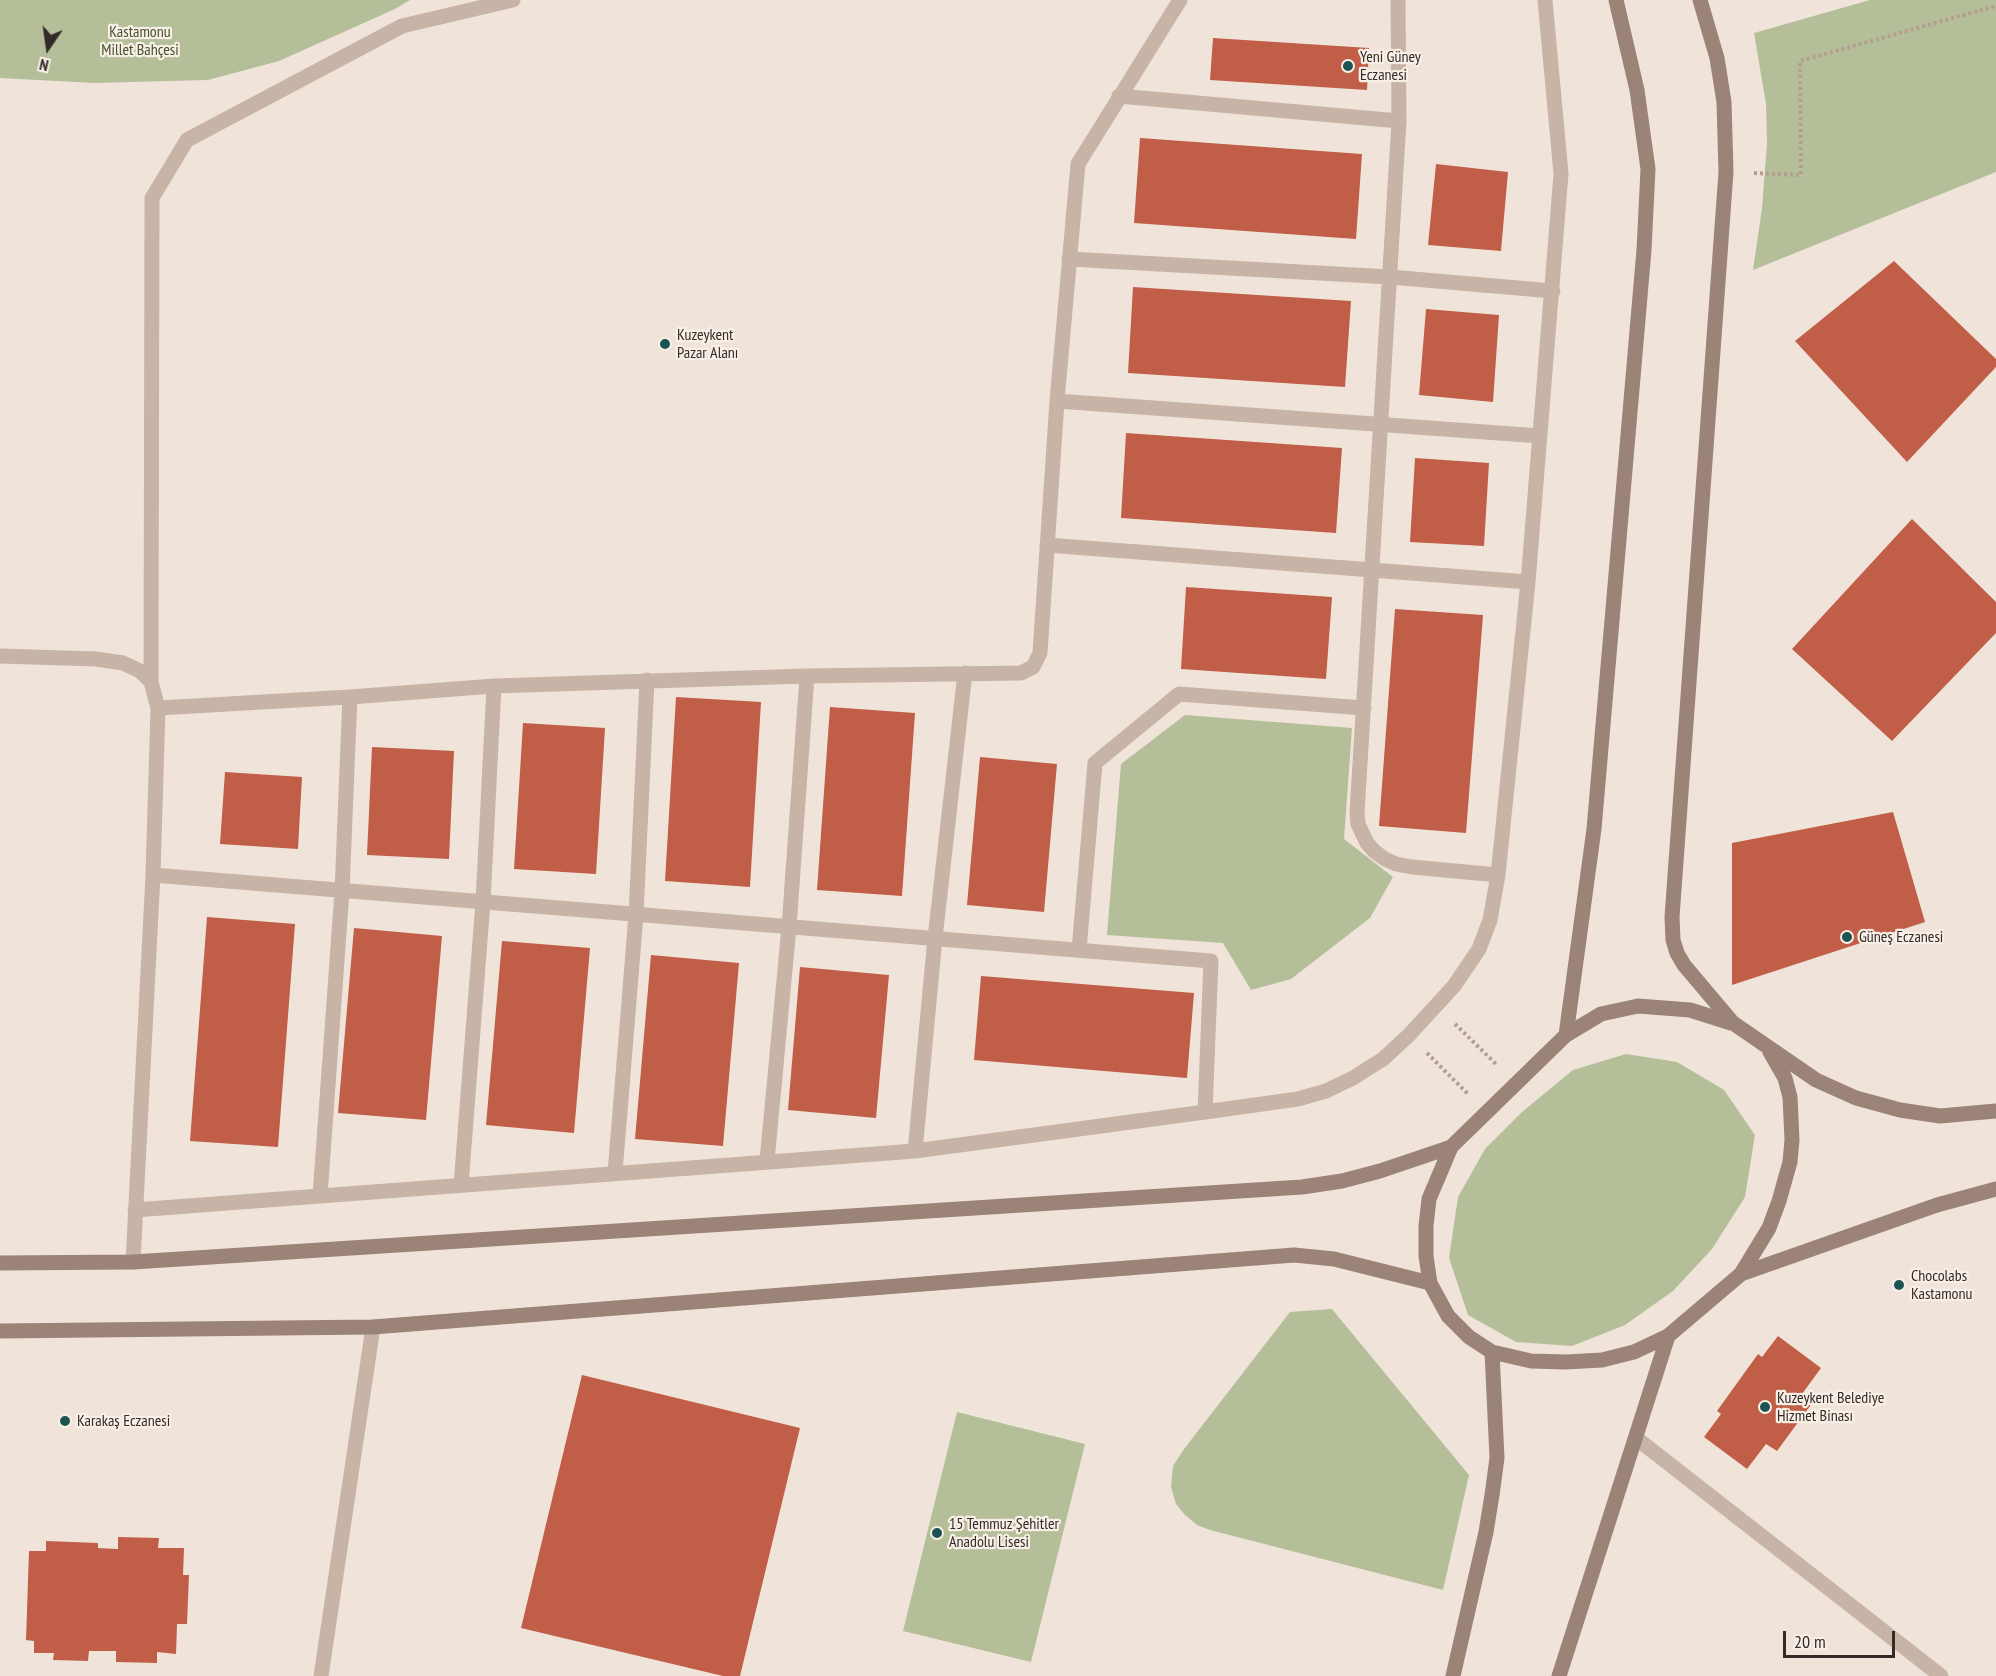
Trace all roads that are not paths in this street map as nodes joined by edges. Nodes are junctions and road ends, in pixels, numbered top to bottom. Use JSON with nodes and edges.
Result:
{"nodes":[{"id":1,"x":513,"y":0,"type":"edge"},
{"id":2,"x":1180,"y":0,"type":"edge"},
{"id":3,"x":1398,"y":0,"type":"edge"},
{"id":4,"x":1545,"y":0,"type":"edge"},
{"id":5,"x":1616,"y":0,"type":"edge"},
{"id":6,"x":1700,"y":0,"type":"edge"},
{"id":7,"x":1119,"y":96,"type":"junction"},
{"id":8,"x":1399,"y":121,"type":"junction"},
{"id":9,"x":1069,"y":259,"type":"junction"},
{"id":10,"x":1390,"y":277,"type":"junction"},
{"id":11,"x":1552,"y":291,"type":"junction"},
{"id":12,"x":1057,"y":401,"type":"junction"},
{"id":13,"x":1381,"y":424,"type":"junction"},
{"id":14,"x":1540,"y":436,"type":"junction"},
{"id":15,"x":1047,"y":545,"type":"junction"},
{"id":16,"x":1373,"y":569,"type":"junction"},
{"id":17,"x":1528,"y":582,"type":"junction"},
{"id":18,"x":0,"y":656,"type":"edge"},
{"id":19,"x":964,"y":673,"type":"junction"},
{"id":20,"x":807,"y":676,"type":"junction"},
{"id":21,"x":647,"y":680,"type":"junction"},
{"id":22,"x":151,"y":682,"type":"junction"},
{"id":23,"x":494,"y":686,"type":"junction"},
{"id":24,"x":350,"y":697,"type":"junction"},
{"id":25,"x":158,"y":708,"type":"junction"},
{"id":26,"x":1364,"y":708,"type":"junction"},
{"id":27,"x":153,"y":875,"type":"junction"},
{"id":28,"x":1498,"y":875,"type":"junction"},
{"id":29,"x":342,"y":891,"type":"junction"},
{"id":30,"x":483,"y":902,"type":"junction"},
{"id":31,"x":636,"y":915,"type":"junction"},
{"id":32,"x":789,"y":927,"type":"junction"},
{"id":33,"x":935,"y":938,"type":"junction"},
{"id":34,"x":1079,"y":950,"type":"junction"},
{"id":35,"x":1733,"y":1023,"type":"junction"},
{"id":36,"x":1566,"y":1035,"type":"junction"},
{"id":37,"x":1764,"y":1045,"type":"junction"},
{"id":38,"x":1996,"y":1111,"type":"edge"},
{"id":39,"x":1205,"y":1112,"type":"junction"},
{"id":40,"x":1451,"y":1147,"type":"junction"},
{"id":41,"x":915,"y":1151,"type":"junction"},
{"id":42,"x":767,"y":1161,"type":"junction"},
{"id":43,"x":615,"y":1173,"type":"junction"},
{"id":44,"x":461,"y":1185,"type":"junction"},
{"id":45,"x":1996,"y":1189,"type":"edge"},
{"id":46,"x":321,"y":1196,"type":"junction"},
{"id":47,"x":135,"y":1210,"type":"junction"},
{"id":48,"x":133,"y":1262,"type":"junction"},
{"id":49,"x":0,"y":1263,"type":"edge"},
{"id":50,"x":1741,"y":1274,"type":"junction"},
{"id":51,"x":1430,"y":1283,"type":"junction"},
{"id":52,"x":374,"y":1327,"type":"junction"},
{"id":53,"x":0,"y":1331,"type":"edge"},
{"id":54,"x":1668,"y":1336,"type":"junction"},
{"id":55,"x":1492,"y":1352,"type":"junction"},
{"id":56,"x":1636,"y":1438,"type":"junction"},
{"id":57,"x":321,"y":1676,"type":"edge"},
{"id":58,"x":1453,"y":1676,"type":"edge"},
{"id":59,"x":1559,"y":1676,"type":"edge"},
{"id":60,"x":1941,"y":1676,"type":"edge"}],
"edges":[{"from":1,"to":22,"type":"street"},
{"from":2,"to":7,"type":"street"},
{"from":3,"to":8,"type":"street"},
{"from":4,"to":11,"type":"street"},
{"from":5,"to":36,"type":"main road"},
{"from":6,"to":35,"type":"main road"},
{"from":7,"to":8,"type":"street"},
{"from":7,"to":9,"type":"street"},
{"from":8,"to":10,"type":"street"},
{"from":9,"to":10,"type":"street"},
{"from":9,"to":12,"type":"street"},
{"from":10,"to":11,"type":"street"},
{"from":10,"to":13,"type":"street"},
{"from":11,"to":14,"type":"street"},
{"from":12,"to":13,"type":"street"},
{"from":12,"to":15,"type":"street"},
{"from":13,"to":14,"type":"street"},
{"from":13,"to":16,"type":"street"},
{"from":14,"to":17,"type":"street"},
{"from":15,"to":16,"type":"street"},
{"from":15,"to":19,"type":"street"},
{"from":16,"to":17,"type":"street"},
{"from":16,"to":26,"type":"street"},
{"from":17,"to":28,"type":"street"},
{"from":18,"to":22,"type":"street"},
{"from":19,"to":20,"type":"street"},
{"from":19,"to":33,"type":"street"},
{"from":20,"to":21,"type":"street"},
{"from":20,"to":32,"type":"street"},
{"from":21,"to":23,"type":"street"},
{"from":21,"to":31,"type":"street"},
{"from":22,"to":25,"type":"street"},
{"from":23,"to":24,"type":"street"},
{"from":23,"to":30,"type":"street"},
{"from":24,"to":25,"type":"street"},
{"from":24,"to":29,"type":"street"},
{"from":25,"to":27,"type":"street"},
{"from":26,"to":28,"type":"street"},
{"from":26,"to":34,"type":"street"},
{"from":27,"to":29,"type":"street"},
{"from":27,"to":47,"type":"street"},
{"from":28,"to":39,"type":"street"},
{"from":29,"to":30,"type":"street"},
{"from":29,"to":46,"type":"street"},
{"from":30,"to":31,"type":"street"},
{"from":30,"to":44,"type":"street"},
{"from":31,"to":32,"type":"street"},
{"from":31,"to":43,"type":"street"},
{"from":32,"to":33,"type":"street"},
{"from":32,"to":42,"type":"street"},
{"from":33,"to":34,"type":"street"},
{"from":33,"to":41,"type":"street"},
{"from":34,"to":39,"type":"street"},
{"from":35,"to":36,"type":"main road"},
{"from":35,"to":37,"type":"main road"},
{"from":36,"to":40,"type":"main road"},
{"from":37,"to":38,"type":"main road"},
{"from":37,"to":50,"type":"main road"},
{"from":39,"to":41,"type":"street"},
{"from":40,"to":48,"type":"main road"},
{"from":40,"to":51,"type":"main road"},
{"from":41,"to":42,"type":"street"},
{"from":42,"to":43,"type":"street"},
{"from":43,"to":44,"type":"street"},
{"from":44,"to":46,"type":"street"},
{"from":45,"to":50,"type":"main road"},
{"from":46,"to":47,"type":"street"},
{"from":47,"to":48,"type":"street"},
{"from":48,"to":49,"type":"main road"},
{"from":50,"to":54,"type":"main road"},
{"from":51,"to":52,"type":"main road"},
{"from":51,"to":55,"type":"main road"},
{"from":52,"to":53,"type":"main road"},
{"from":52,"to":57,"type":"street"},
{"from":54,"to":55,"type":"main road"},
{"from":54,"to":56,"type":"main road"},
{"from":55,"to":58,"type":"main road"},
{"from":56,"to":59,"type":"main road"},
{"from":56,"to":60,"type":"street"}]}
